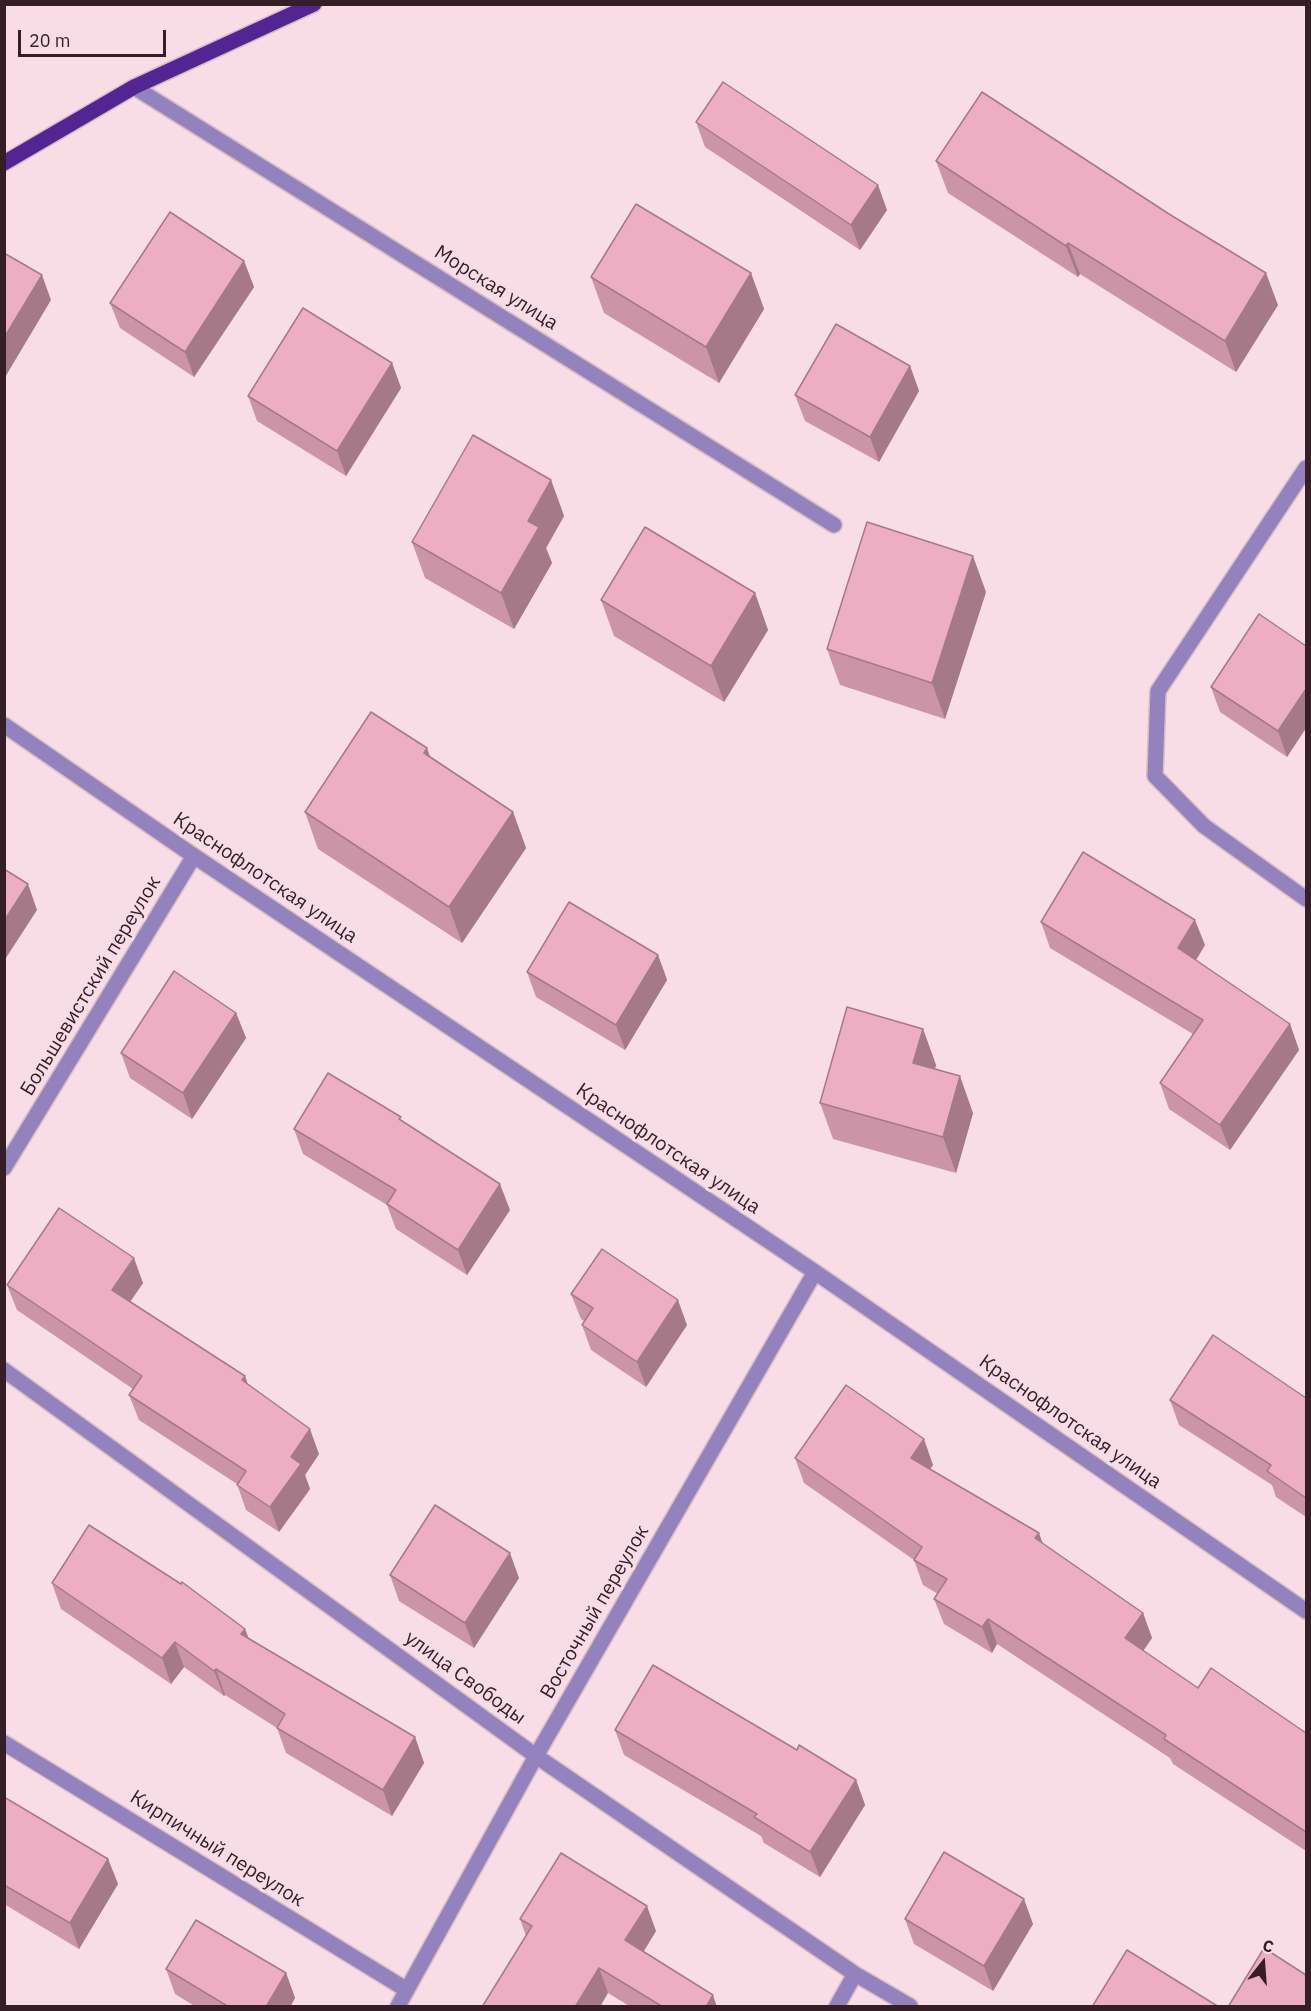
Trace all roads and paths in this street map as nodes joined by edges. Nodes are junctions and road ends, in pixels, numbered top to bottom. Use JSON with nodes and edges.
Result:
{"nodes":[{"id":1,"x":314,"y":4,"type":"edge"},
{"id":2,"x":135,"y":87,"type":"junction"},
{"id":3,"x":4,"y":163,"type":"edge"},
{"id":4,"x":1306,"y":468,"type":"edge"},
{"id":5,"x":834,"y":525,"type":"dead end"},
{"id":6,"x":4,"y":725,"type":"edge"},
{"id":7,"x":194,"y":856,"type":"junction"},
{"id":8,"x":1306,"y":899,"type":"edge"},
{"id":9,"x":4,"y":1168,"type":"edge"},
{"id":10,"x":815,"y":1272,"type":"junction"},
{"id":11,"x":4,"y":1370,"type":"edge"},
{"id":12,"x":1306,"y":1611,"type":"edge"},
{"id":13,"x":4,"y":1743,"type":"edge"},
{"id":14,"x":536,"y":1756,"type":"junction"},
{"id":15,"x":855,"y":1974,"type":"junction"},
{"id":16,"x":407,"y":1990,"type":"junction"},
{"id":17,"x":398,"y":2007,"type":"edge"},
{"id":18,"x":837,"y":2007,"type":"edge"},
{"id":19,"x":910,"y":2007,"type":"edge"}],
"edges":[{"from":1,"to":2,"type":"main road"},
{"from":2,"to":3,"type":"main road"},
{"from":2,"to":5,"type":"street","name":"Морская улица"},
{"from":4,"to":8,"type":"street"},
{"from":6,"to":7,"type":"street","name":"Краснофлотская улица"},
{"from":7,"to":9,"type":"street","name":"Большевистский переулок"},
{"from":7,"to":10,"type":"street","name":"Краснофлотская улица"},
{"from":10,"to":12,"type":"street","name":"Краснофлотская улица"},
{"from":10,"to":14,"type":"street","name":"Восточный переулок"},
{"from":11,"to":14,"type":"street","name":"улица Свободы"},
{"from":13,"to":16,"type":"street","name":"Кирпичный переулок"},
{"from":14,"to":15,"type":"street","name":"улица Свободы"},
{"from":14,"to":16,"type":"street","name":"Восточный переулок"},
{"from":15,"to":18,"type":"street"},
{"from":15,"to":19,"type":"street","name":"улица Свободы"},
{"from":16,"to":17,"type":"street","name":"Восточный переулок"}]}
